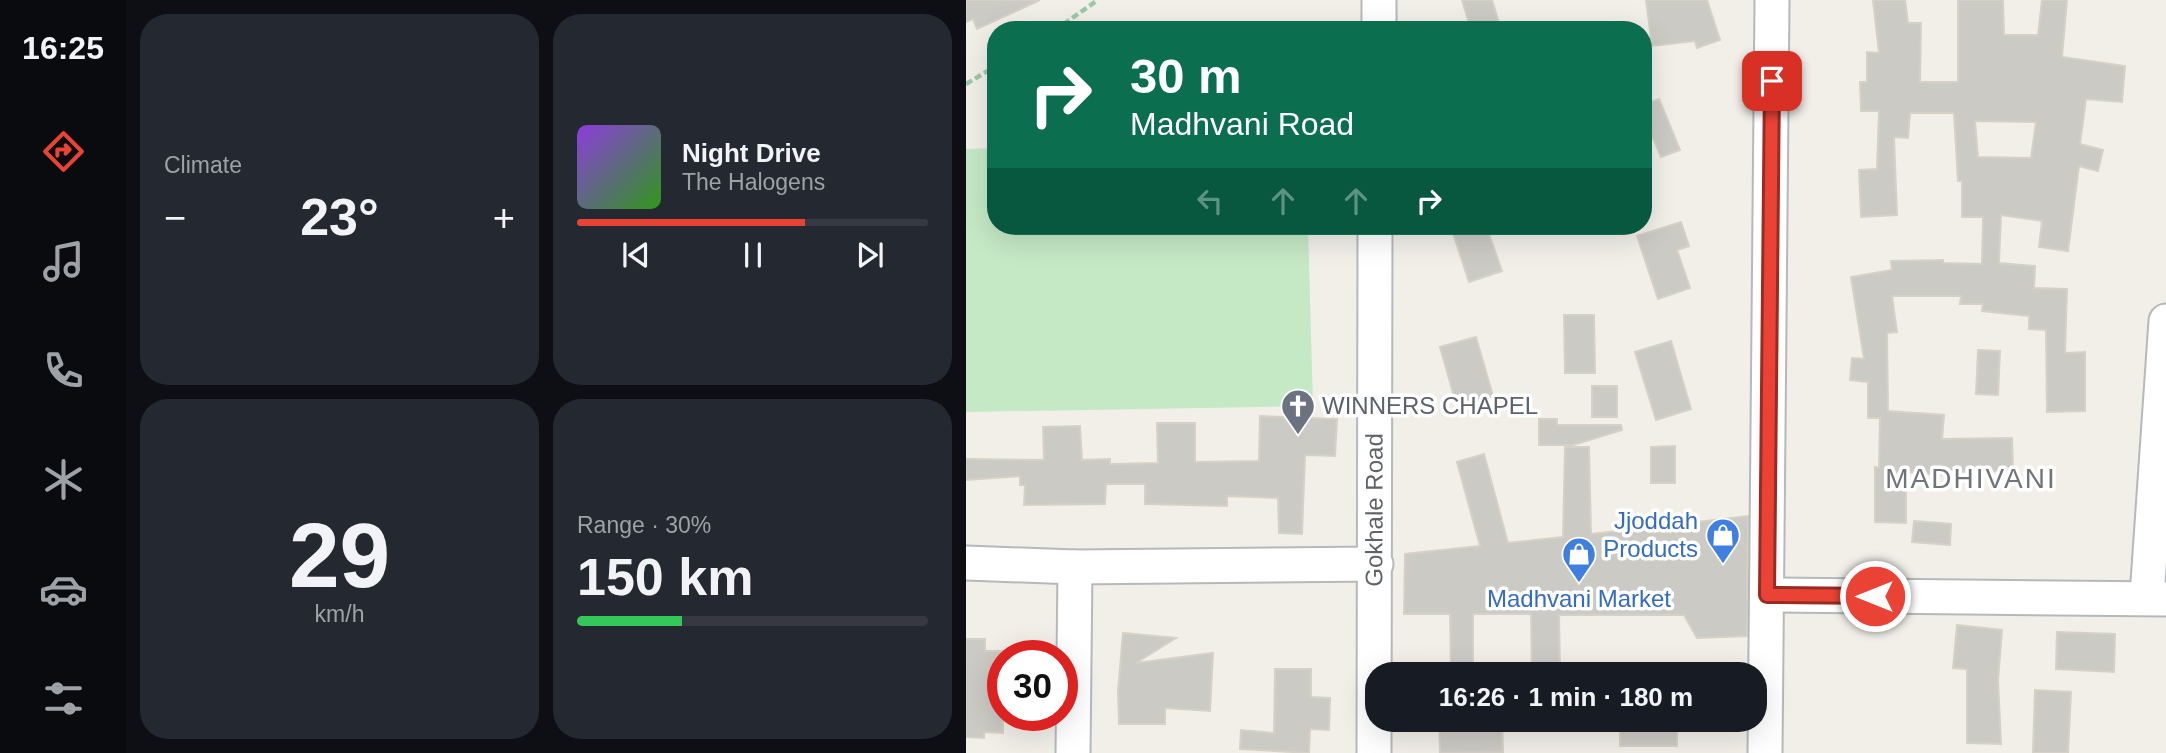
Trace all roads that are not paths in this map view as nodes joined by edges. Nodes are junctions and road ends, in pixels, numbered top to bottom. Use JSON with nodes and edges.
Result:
{"nodes":[{"id":1,"x":1379,"y":0,"type":"edge"},
{"id":2,"x":1772,"y":0,"type":"edge"},
{"id":3,"x":1379,"y":21,"type":"edge"},
{"id":4,"x":1375,"y":235,"type":"edge"},
{"id":5,"x":2166,"y":321,"type":"edge"},
{"id":6,"x":966,"y":563,"type":"edge"},
{"id":7,"x":1376,"y":565,"type":"junction"},
{"id":8,"x":1075,"y":567,"type":"junction"},
{"id":9,"x":1767,"y":595,"type":"junction"},
{"id":10,"x":2156,"y":598,"type":"edge"},
{"id":11,"x":1073,"y":753,"type":"edge"},
{"id":12,"x":1374,"y":753,"type":"edge"},
{"id":13,"x":1765,"y":753,"type":"edge"}],
"edges":[{"from":1,"to":3,"type":"street"},
{"from":2,"to":9,"type":"street"},
{"from":4,"to":7,"type":"street","name":"Gokhale Road"},
{"from":5,"to":10,"type":"street"},
{"from":6,"to":8,"type":"street"},
{"from":7,"to":8,"type":"street"},
{"from":7,"to":12,"type":"street","name":"Gokhale Road"},
{"from":8,"to":11,"type":"street"},
{"from":9,"to":10,"type":"street"},
{"from":9,"to":13,"type":"street"}]}
